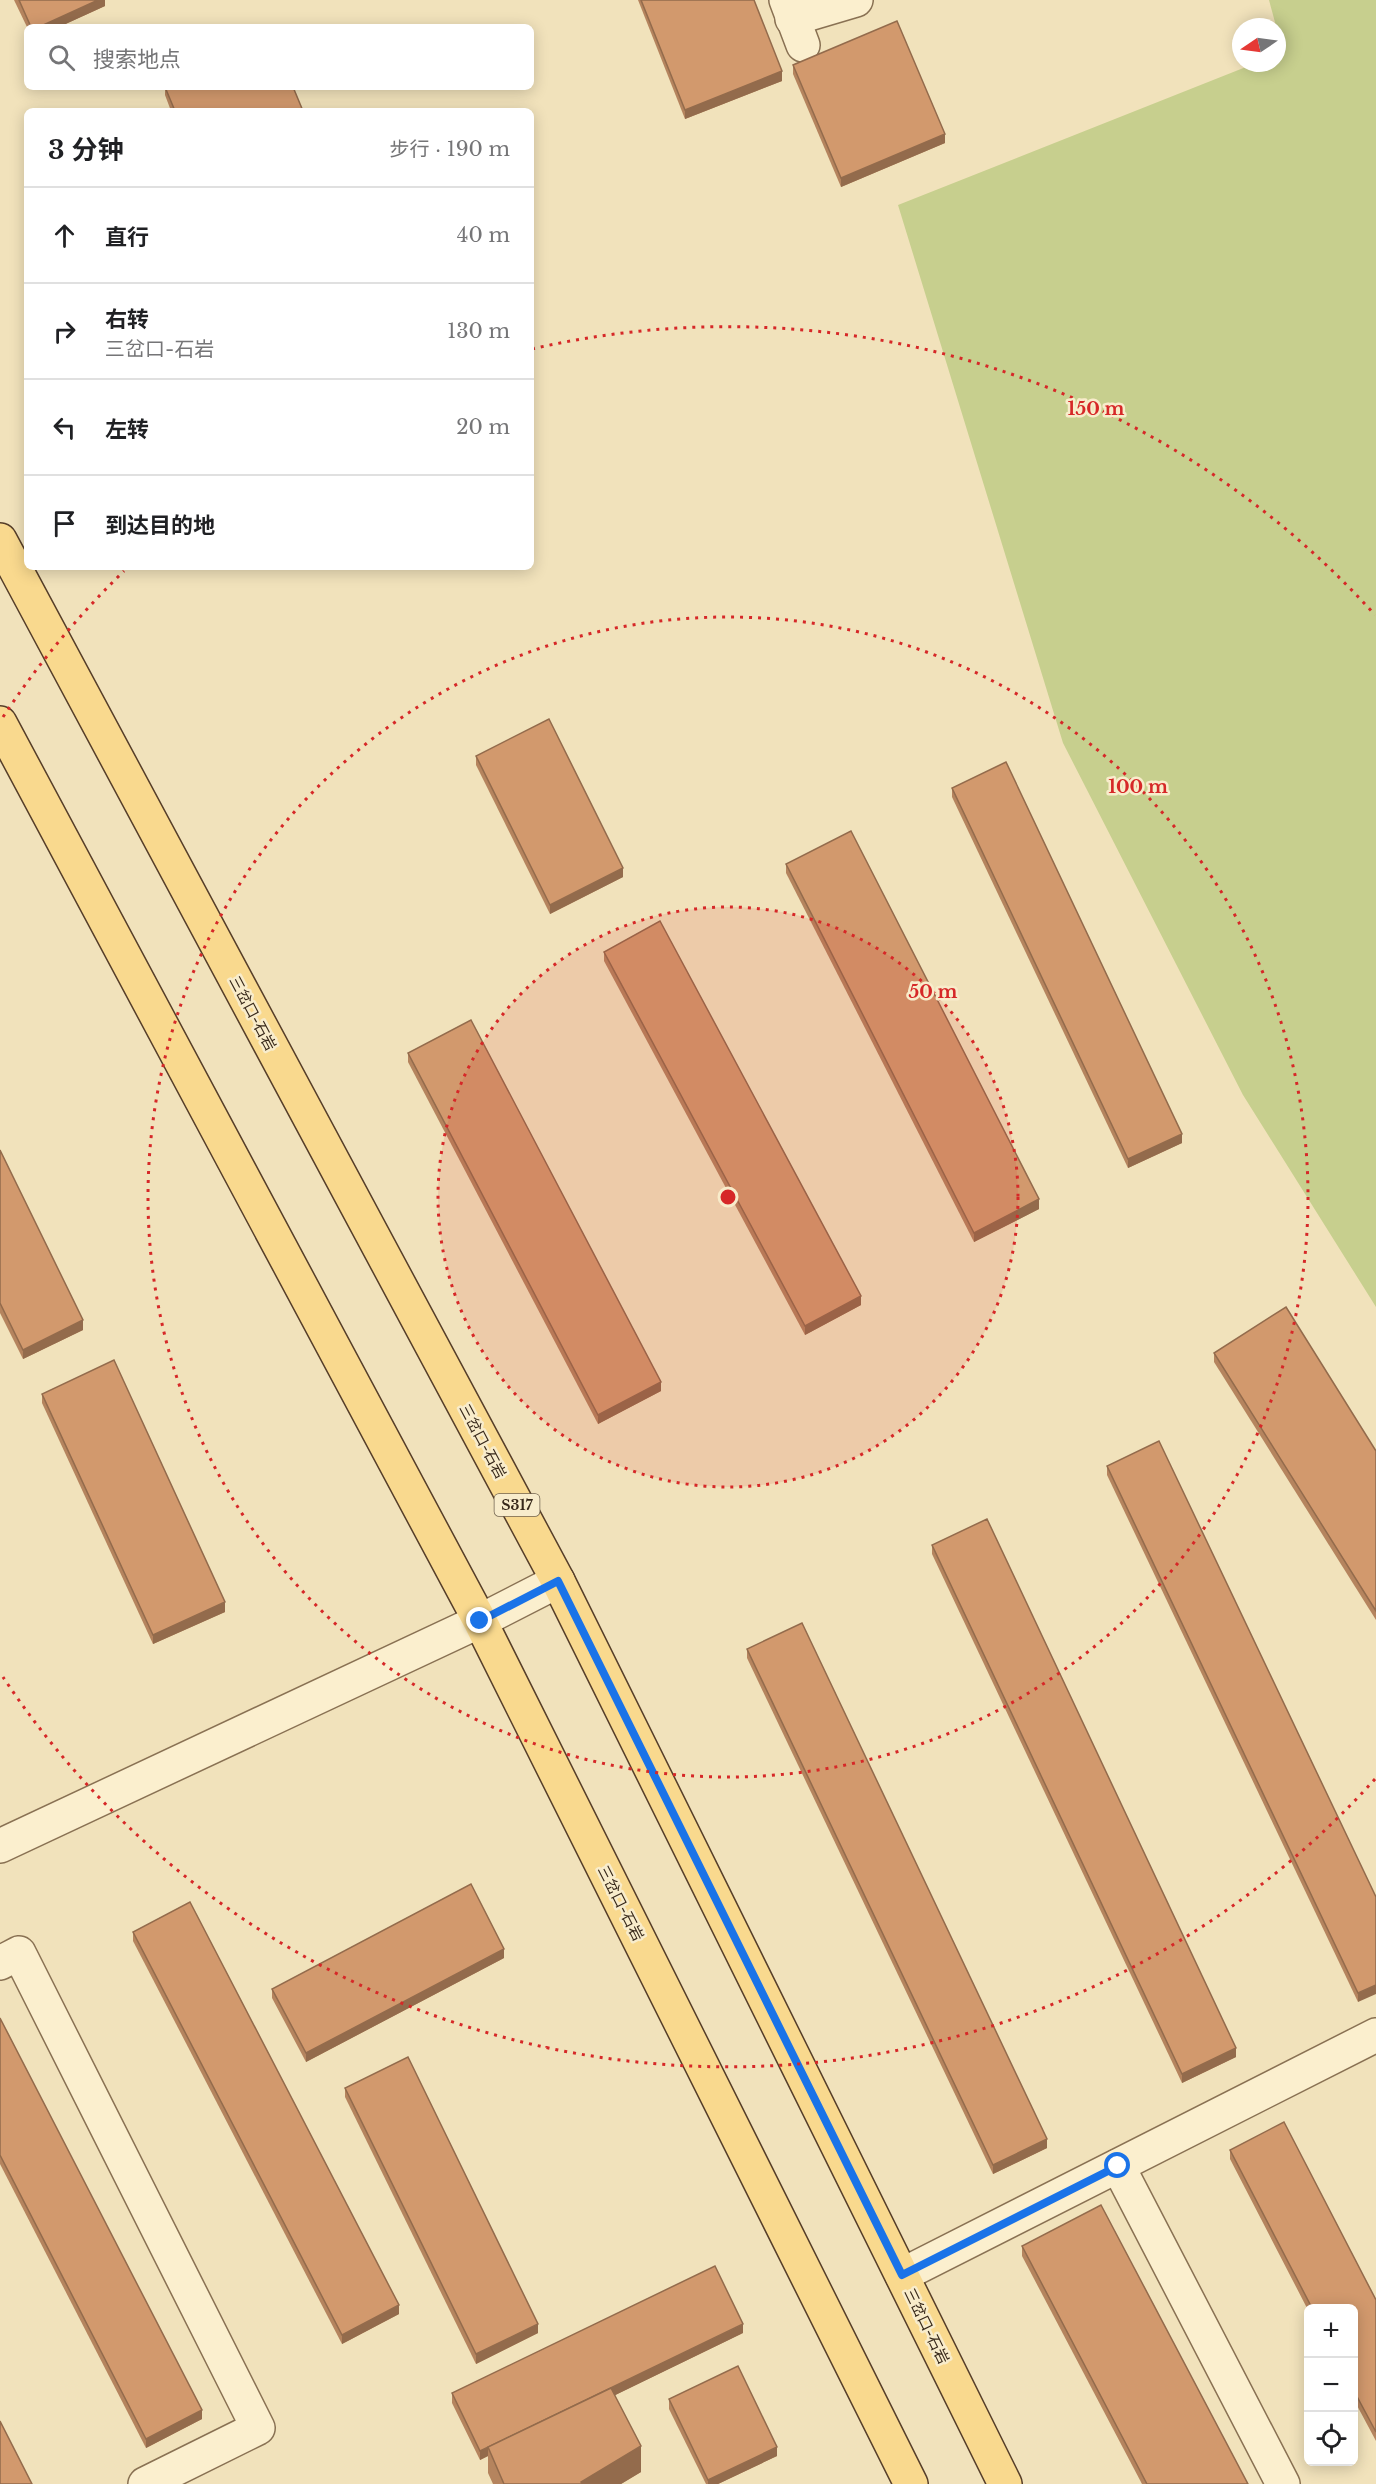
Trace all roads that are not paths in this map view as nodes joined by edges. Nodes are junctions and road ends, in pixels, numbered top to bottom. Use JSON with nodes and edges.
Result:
{"nodes":[{"id":1,"x":856,"y":0,"type":"edge"},
{"id":2,"x":794,"y":21,"type":"edge"},
{"id":3,"x":0,"y":540,"type":"edge"},
{"id":4,"x":0,"y":723,"type":"edge"},
{"id":5,"x":558,"y":1581,"type":"junction"},
{"id":6,"x":480,"y":1621,"type":"junction"},
{"id":7,"x":0,"y":1846,"type":"edge"},
{"id":8,"x":0,"y":1963,"type":"edge"},
{"id":9,"x":1376,"y":2035,"type":"edge"},
{"id":10,"x":1118,"y":2166,"type":"junction"},
{"id":11,"x":902,"y":2275,"type":"junction"},
{"id":12,"x":144,"y":2484,"type":"edge"},
{"id":13,"x":911,"y":2484,"type":"edge"},
{"id":14,"x":1005,"y":2484,"type":"edge"},
{"id":15,"x":1283,"y":2484,"type":"edge"}],
"edges":[{"from":1,"to":2,"type":"street"},
{"from":3,"to":5,"type":"main road","name":"三岔口-石岩","number":"S317"},
{"from":4,"to":6,"type":"main road","name":"三岔口-石岩"},
{"from":5,"to":6,"type":"street"},
{"from":5,"to":11,"type":"main road","name":"三岔口-石岩","number":"S317"},
{"from":6,"to":7,"type":"street"},
{"from":6,"to":13,"type":"main road","name":"三岔口-石岩"},
{"from":8,"to":12,"type":"street"},
{"from":9,"to":10,"type":"street"},
{"from":10,"to":11,"type":"street"},
{"from":10,"to":15,"type":"street"},
{"from":11,"to":14,"type":"main road","name":"三岔口-石岩","number":"S317"}]}
